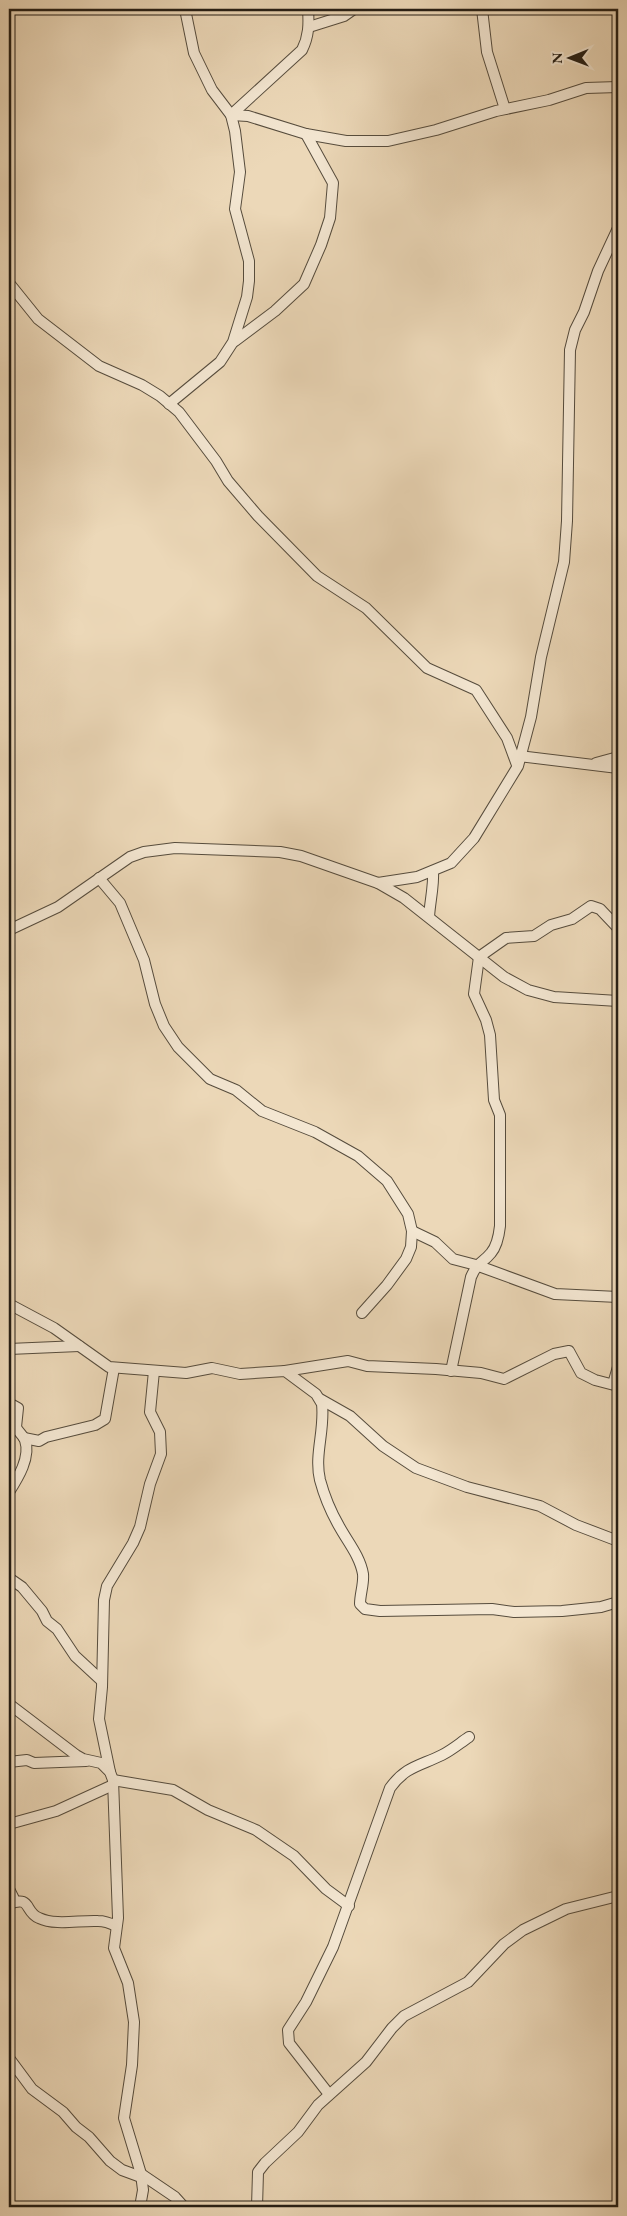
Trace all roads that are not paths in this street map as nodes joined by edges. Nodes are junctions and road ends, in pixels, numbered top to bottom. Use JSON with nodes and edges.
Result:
{"nodes":[{"id":1,"x":185,"y":9,"type":"edge"},
{"id":2,"x":308,"y":9,"type":"edge"},
{"id":3,"x":354,"y":9,"type":"edge"},
{"id":4,"x":482,"y":9,"type":"edge"},
{"id":5,"x":309,"y":28,"type":"junction"},
{"id":6,"x":618,"y":87,"type":"edge"},
{"id":7,"x":505,"y":109,"type":"junction"},
{"id":8,"x":230,"y":116,"type":"junction"},
{"id":9,"x":306,"y":134,"type":"junction"},
{"id":10,"x":618,"y":228,"type":"edge"},
{"id":11,"x":615,"y":241,"type":"edge"},
{"id":12,"x":9,"y":283,"type":"edge"},
{"id":13,"x":233,"y":342,"type":"junction"},
{"id":14,"x":169,"y":404,"type":"junction"},
{"id":15,"x":618,"y":758,"type":"edge"},
{"id":16,"x":518,"y":761,"type":"junction"},
{"id":17,"x":590,"y":765,"type":"junction"},
{"id":18,"x":618,"y":768,"type":"edge"},
{"id":19,"x":433,"y":871,"type":"junction"},
{"id":20,"x":99,"y":878,"type":"junction"},
{"id":21,"x":378,"y":883,"type":"junction"},
{"id":22,"x":429,"y":917,"type":"junction"},
{"id":23,"x":618,"y":928,"type":"edge"},
{"id":24,"x":9,"y":930,"type":"edge"},
{"id":25,"x":479,"y":957,"type":"junction"},
{"id":26,"x":618,"y":1001,"type":"edge"},
{"id":27,"x":412,"y":1231,"type":"junction"},
{"id":28,"x":476,"y":1265,"type":"junction"},
{"id":29,"x":618,"y":1297,"type":"edge"},
{"id":30,"x":9,"y":1304,"type":"edge"},
{"id":31,"x":362,"y":1313,"type":"dead end"},
{"id":32,"x":79,"y":1346,"type":"junction"},
{"id":33,"x":9,"y":1349,"type":"edge"},
{"id":34,"x":618,"y":1367,"type":"edge"},
{"id":35,"x":114,"y":1368,"type":"junction"},
{"id":36,"x":154,"y":1371,"type":"junction"},
{"id":37,"x":285,"y":1371,"type":"junction"},
{"id":38,"x":450,"y":1371,"type":"junction"},
{"id":39,"x":615,"y":1385,"type":"edge"},
{"id":40,"x":320,"y":1399,"type":"junction"},
{"id":41,"x":9,"y":1403,"type":"edge"},
{"id":42,"x":24,"y":1438,"type":"junction"},
{"id":43,"x":9,"y":1492,"type":"edge"},
{"id":44,"x":618,"y":1541,"type":"edge"},
{"id":45,"x":9,"y":1578,"type":"edge"},
{"id":46,"x":618,"y":1602,"type":"edge"},
{"id":47,"x":102,"y":1681,"type":"junction"},
{"id":48,"x":9,"y":1704,"type":"edge"},
{"id":49,"x":469,"y":1737,"type":"dead end"},
{"id":50,"x":90,"y":1761,"type":"junction"},
{"id":51,"x":9,"y":1762,"type":"edge"},
{"id":52,"x":112,"y":1779,"type":"junction"},
{"id":53,"x":9,"y":1824,"type":"edge"},
{"id":54,"x":9,"y":1889,"type":"edge"},
{"id":55,"x":618,"y":1896,"type":"edge"},
{"id":56,"x":12,"y":1902,"type":"edge"},
{"id":57,"x":348,"y":1906,"type":"junction"},
{"id":58,"x":116,"y":1926,"type":"junction"},
{"id":59,"x":9,"y":2058,"type":"edge"},
{"id":60,"x":328,"y":2094,"type":"junction"},
{"id":61,"x":141,"y":2176,"type":"junction"},
{"id":62,"x":9,"y":2203,"type":"edge"},
{"id":63,"x":12,"y":2207,"type":"edge"},
{"id":64,"x":140,"y":2207,"type":"edge"},
{"id":65,"x":184,"y":2207,"type":"edge"},
{"id":66,"x":257,"y":2207,"type":"edge"}],
"edges":[{"from":1,"to":8,"type":"street"},
{"from":2,"to":5,"type":"street"},
{"from":3,"to":5,"type":"street"},
{"from":4,"to":7,"type":"street"},
{"from":5,"to":8,"type":"street"},
{"from":6,"to":7,"type":"street"},
{"from":7,"to":9,"type":"street"},
{"from":8,"to":9,"type":"street"},
{"from":8,"to":13,"type":"street"},
{"from":9,"to":13,"type":"street"},
{"from":10,"to":11,"type":"street"},
{"from":11,"to":16,"type":"street"},
{"from":12,"to":14,"type":"street"},
{"from":13,"to":14,"type":"street"},
{"from":14,"to":16,"type":"street"},
{"from":15,"to":17,"type":"street"},
{"from":16,"to":17,"type":"street"},
{"from":16,"to":19,"type":"street"},
{"from":17,"to":18,"type":"street"},
{"from":19,"to":21,"type":"street"},
{"from":19,"to":22,"type":"street"},
{"from":20,"to":21,"type":"street"},
{"from":20,"to":24,"type":"street"},
{"from":20,"to":27,"type":"street"},
{"from":21,"to":22,"type":"street"},
{"from":22,"to":25,"type":"street"},
{"from":23,"to":25,"type":"street"},
{"from":25,"to":26,"type":"street"},
{"from":25,"to":28,"type":"street"},
{"from":27,"to":28,"type":"street"},
{"from":27,"to":31,"type":"street"},
{"from":28,"to":29,"type":"street"},
{"from":28,"to":38,"type":"street"},
{"from":30,"to":32,"type":"street"},
{"from":32,"to":33,"type":"street"},
{"from":32,"to":35,"type":"street"},
{"from":34,"to":39,"type":"street"},
{"from":35,"to":36,"type":"street"},
{"from":35,"to":42,"type":"street"},
{"from":36,"to":37,"type":"street"},
{"from":36,"to":47,"type":"street"},
{"from":37,"to":38,"type":"street"},
{"from":37,"to":40,"type":"street"},
{"from":38,"to":39,"type":"street"},
{"from":40,"to":44,"type":"street"},
{"from":40,"to":46,"type":"street"},
{"from":41,"to":42,"type":"street"},
{"from":42,"to":43,"type":"street"},
{"from":45,"to":47,"type":"street"},
{"from":47,"to":52,"type":"street"},
{"from":48,"to":50,"type":"street"},
{"from":49,"to":57,"type":"street"},
{"from":50,"to":51,"type":"street"},
{"from":50,"to":52,"type":"street"},
{"from":52,"to":53,"type":"street"},
{"from":52,"to":57,"type":"street"},
{"from":52,"to":58,"type":"street"},
{"from":54,"to":56,"type":"street"},
{"from":55,"to":60,"type":"street"},
{"from":56,"to":58,"type":"street"},
{"from":57,"to":60,"type":"street"},
{"from":58,"to":61,"type":"street"},
{"from":59,"to":61,"type":"street"},
{"from":60,"to":66,"type":"street"},
{"from":61,"to":64,"type":"street"},
{"from":61,"to":65,"type":"street"},
{"from":62,"to":63,"type":"street"}]}
